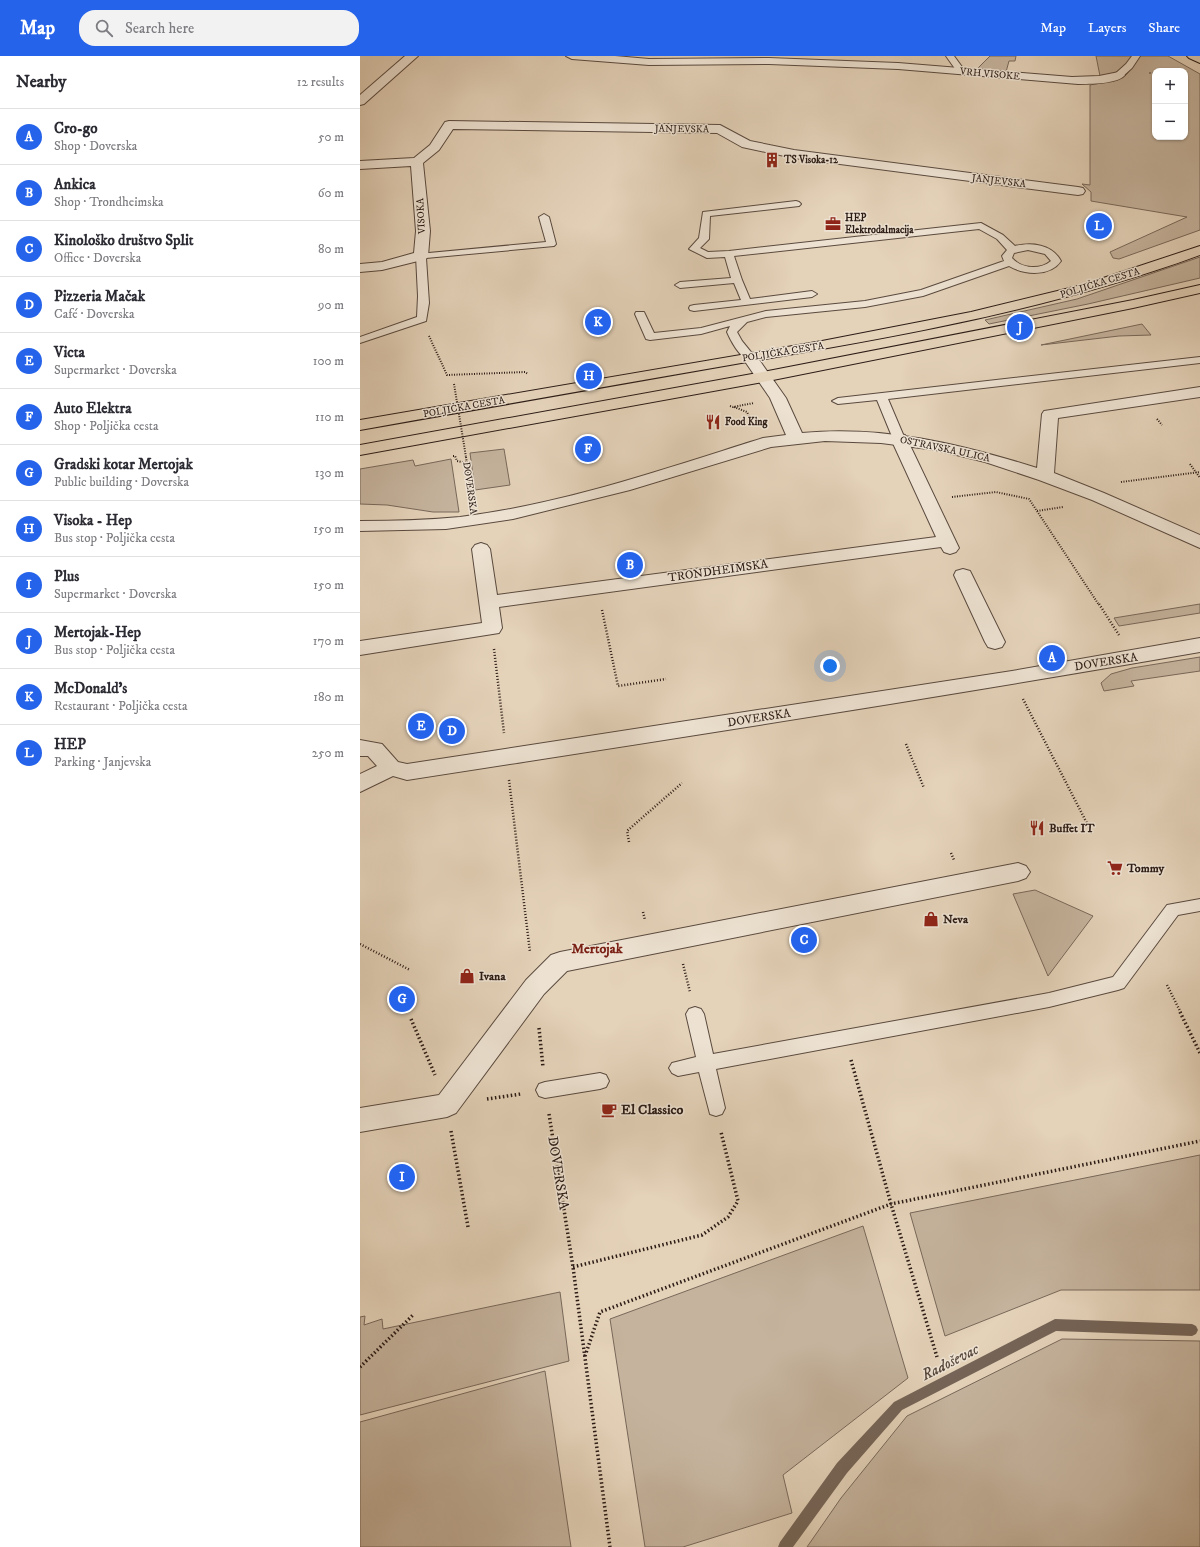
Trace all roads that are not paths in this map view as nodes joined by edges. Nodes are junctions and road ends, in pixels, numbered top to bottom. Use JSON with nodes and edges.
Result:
{"nodes":[{"id":1,"x":412,"y":56,"type":"edge"},
{"id":2,"x":572,"y":56,"type":"edge"},
{"id":3,"x":950,"y":56,"type":"edge"},
{"id":4,"x":1136,"y":56,"type":"edge"},
{"id":5,"x":1193,"y":56,"type":"edge"},
{"id":6,"x":769,"y":58,"type":"edge"},
{"id":7,"x":691,"y":59,"type":"edge"},
{"id":8,"x":1200,"y":60,"type":"edge"},
{"id":9,"x":961,"y":71,"type":"junction"},
{"id":10,"x":1119,"y":75,"type":"joint"},
{"id":11,"x":360,"y":101,"type":"edge"},
{"id":12,"x":417,"y":162,"type":"junction"},
{"id":13,"x":360,"y":165,"type":"edge"},
{"id":14,"x":1078,"y":191,"type":"dead end"},
{"id":15,"x":796,"y":204,"type":"dead end"},
{"id":16,"x":544,"y":217,"type":"dead end"},
{"id":17,"x":1013,"y":250,"type":"junction"},
{"id":18,"x":1200,"y":250,"type":"edge"},
{"id":19,"x":729,"y":254,"type":"junction"},
{"id":20,"x":421,"y":256,"type":"junction"},
{"id":21,"x":1009,"y":263,"type":"junction"},
{"id":22,"x":360,"y":268,"type":"edge"},
{"id":23,"x":737,"y":280,"type":"junction"},
{"id":24,"x":680,"y":285,"type":"dead end"},
{"id":25,"x":1200,"y":289,"type":"edge"},
{"id":26,"x":812,"y":294,"type":"dead end"},
{"id":27,"x":747,"y":302,"type":"junction"},
{"id":28,"x":694,"y":308,"type":"dead end"},
{"id":29,"x":640,"y":314,"type":"dead end"},
{"id":30,"x":743,"y":321,"type":"junction"},
{"id":31,"x":360,"y":340,"type":"edge"},
{"id":32,"x":750,"y":357,"type":"junction"},
{"id":33,"x":1200,"y":360,"type":"edge"},
{"id":34,"x":763,"y":377,"type":"junction"},
{"id":35,"x":1200,"y":392,"type":"edge"},
{"id":36,"x":881,"y":396,"type":"junction"},
{"id":37,"x":838,"y":401,"type":"dead end"},
{"id":38,"x":360,"y":425,"type":"edge"},
{"id":39,"x":795,"y":438,"type":"junction"},
{"id":40,"x":899,"y":439,"type":"junction"},
{"id":41,"x":360,"y":450,"type":"edge"},
{"id":42,"x":1045,"y":476,"type":"junction"},
{"id":43,"x":360,"y":526,"type":"edge"},
{"id":44,"x":1200,"y":542,"type":"edge"},
{"id":45,"x":481,"y":549,"type":"dead end"},
{"id":46,"x":963,"y":575,"type":"dead end"},
{"id":47,"x":488,"y":602,"type":"junction"},
{"id":48,"x":995,"y":642,"type":"dead end"},
{"id":49,"x":1200,"y":645,"type":"edge"},
{"id":50,"x":360,"y":648,"type":"edge"},
{"id":51,"x":360,"y":748,"type":"edge"},
{"id":52,"x":390,"y":768,"type":"junction"},
{"id":53,"x":360,"y":784,"type":"edge"},
{"id":54,"x":1018,"y":872,"type":"dead end"},
{"id":55,"x":1200,"y":905,"type":"edge"},
{"id":56,"x":695,"y":1014,"type":"road end"},
{"id":57,"x":706,"y":1063,"type":"junction"},
{"id":58,"x":678,"y":1068,"type":"dead end"},
{"id":59,"x":600,"y":1081,"type":"dead end"},
{"id":60,"x":545,"y":1090,"type":"road end"},
{"id":61,"x":716,"y":1108,"type":"road end"},
{"id":62,"x":360,"y":1120,"type":"edge"}],
"edges":[{"from":1,"to":11,"type":"street"},
{"from":2,"to":7,"type":"street","name":"VRH VISOKE"},
{"from":3,"to":9,"type":"lane"},
{"from":4,"to":10,"type":"lane","name":"VRH VISOKE"},
{"from":5,"to":8,"type":"main road"},
{"from":6,"to":7,"type":"street","name":"VRH VISOKE"},
{"from":6,"to":9,"type":"street","name":"VRH VISOKE"},
{"from":9,"to":10,"type":"street","name":"VRH VISOKE"},
{"from":12,"to":13,"type":"street"},
{"from":12,"to":14,"type":"street","name":"JANJEVSKA"},
{"from":12,"to":20,"type":"street","name":"VISOKA"},
{"from":15,"to":19,"type":"lane"},
{"from":16,"to":20,"type":"lane"},
{"from":17,"to":19,"type":"lane"},
{"from":17,"to":21,"type":"lane"},
{"from":17,"to":21,"type":"lane"},
{"from":18,"to":32,"type":"main road","name":"POLJIČKA CESTA"},
{"from":19,"to":23,"type":"lane"},
{"from":20,"to":22,"type":"street"},
{"from":20,"to":31,"type":"lane"},
{"from":21,"to":30,"type":"lane"},
{"from":23,"to":24,"type":"lane"},
{"from":23,"to":27,"type":"lane"},
{"from":25,"to":34,"type":"main road","name":"POLJIČKA CESTA"},
{"from":26,"to":27,"type":"lane"},
{"from":27,"to":28,"type":"lane"},
{"from":29,"to":30,"type":"lane"},
{"from":30,"to":32,"type":"lane"},
{"from":32,"to":34,"type":"street"},
{"from":32,"to":38,"type":"main road","name":"POLJIČKA CESTA"},
{"from":33,"to":36,"type":"lane"},
{"from":34,"to":39,"type":"street"},
{"from":34,"to":41,"type":"main road","name":"POLJIČKA CESTA"},
{"from":35,"to":42,"type":"street"},
{"from":36,"to":37,"type":"lane"},
{"from":36,"to":40,"type":"lane"},
{"from":39,"to":40,"type":"street","name":"OSTRAVSKA ULICA"},
{"from":39,"to":43,"type":"street"},
{"from":40,"to":42,"type":"street","name":"OSTRAVSKA ULICA"},
{"from":40,"to":47,"type":"street","name":"TRONDHEIMSKA"},
{"from":42,"to":44,"type":"street","name":"OSTRAVSKA ULICA"},
{"from":45,"to":47,"type":"street"},
{"from":46,"to":48,"type":"street"},
{"from":47,"to":50,"type":"street"},
{"from":49,"to":52,"type":"street","name":"DOVERSKA"},
{"from":51,"to":52,"type":"street"},
{"from":52,"to":53,"type":"street"},
{"from":54,"to":62,"type":"street"},
{"from":55,"to":57,"type":"lane"},
{"from":56,"to":57,"type":"lane"},
{"from":57,"to":58,"type":"lane"},
{"from":57,"to":61,"type":"lane"},
{"from":59,"to":60,"type":"lane"}]}
